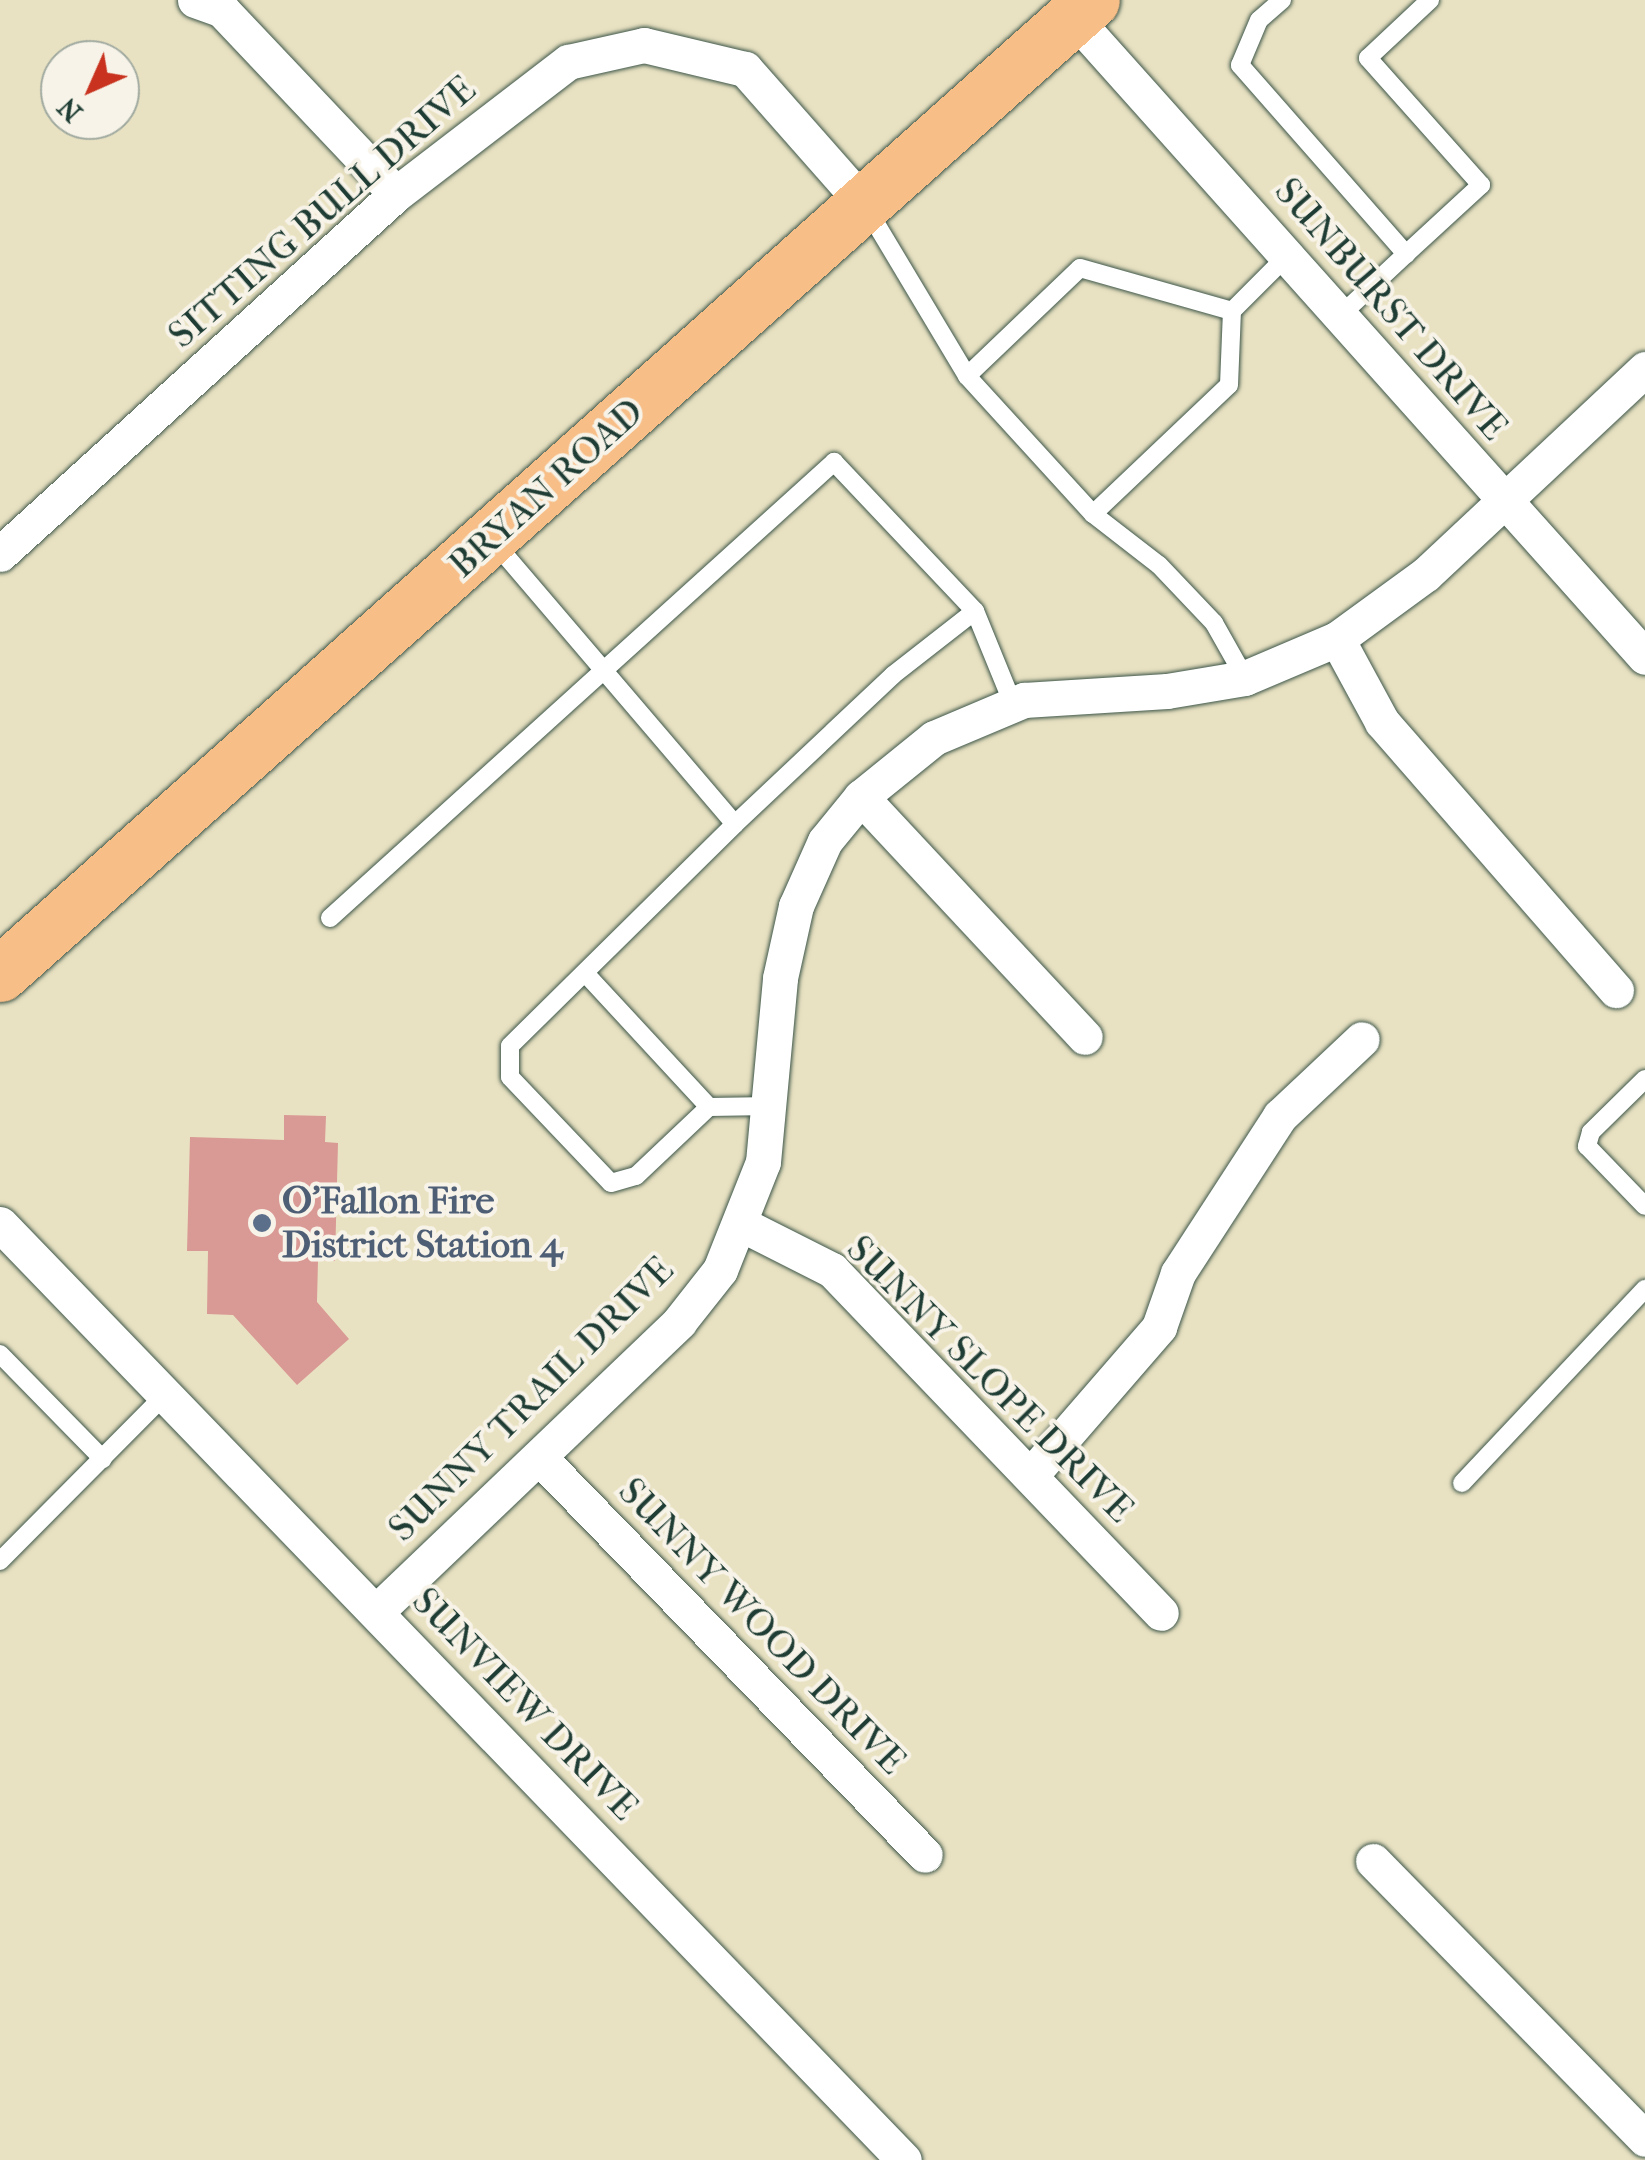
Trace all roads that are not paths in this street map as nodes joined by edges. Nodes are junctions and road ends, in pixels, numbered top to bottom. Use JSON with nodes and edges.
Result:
{"nodes":[{"id":1,"x":196,"y":0,"type":"edge"},
{"id":2,"x":1282,"y":0,"type":"edge"},
{"id":3,"x":1430,"y":0,"type":"edge"},
{"id":4,"x":1082,"y":9,"type":"edge"},
{"id":5,"x":396,"y":194,"type":"junction"},
{"id":6,"x":864,"y":204,"type":"junction"},
{"id":7,"x":1288,"y":254,"type":"junction"},
{"id":8,"x":1406,"y":254,"type":"junction"},
{"id":9,"x":1232,"y":311,"type":"junction"},
{"id":10,"x":1343,"y":313,"type":"junction"},
{"id":11,"x":1645,"y":369,"type":"edge"},
{"id":12,"x":968,"y":376,"type":"junction"},
{"id":13,"x":1502,"y":500,"type":"junction"},
{"id":14,"x":1094,"y":514,"type":"junction"},
{"id":15,"x":490,"y":538,"type":"junction"},
{"id":16,"x":0,"y":554,"type":"edge"},
{"id":17,"x":975,"y":611,"type":"junction"},
{"id":18,"x":1337,"y":639,"type":"junction"},
{"id":19,"x":1645,"y":657,"type":"edge"},
{"id":20,"x":602,"y":669,"type":"junction"},
{"id":21,"x":1245,"y":678,"type":"junction"},
{"id":22,"x":1013,"y":704,"type":"junction"},
{"id":23,"x":862,"y":797,"type":"junction"},
{"id":24,"x":735,"y":824,"type":"junction"},
{"id":25,"x":330,"y":918,"type":"dead end"},
{"id":26,"x":585,"y":973,"type":"junction"},
{"id":27,"x":0,"y":974,"type":"edge"},
{"id":28,"x":1616,"y":990,"type":"dead end"},
{"id":29,"x":1084,"y":1037,"type":"dead end"},
{"id":30,"x":1362,"y":1039,"type":"dead end"},
{"id":31,"x":1645,"y":1078,"type":"edge"},
{"id":32,"x":770,"y":1106,"type":"junction"},
{"id":33,"x":708,"y":1107,"type":"junction"},
{"id":34,"x":1645,"y":1206,"type":"edge"},
{"id":35,"x":0,"y":1224,"type":"edge"},
{"id":36,"x":744,"y":1225,"type":"junction"},
{"id":37,"x":1645,"y":1289,"type":"edge"},
{"id":38,"x":0,"y":1354,"type":"edge"},
{"id":39,"x":164,"y":1396,"type":"junction"},
{"id":40,"x":538,"y":1457,"type":"junction"},
{"id":41,"x":103,"y":1458,"type":"junction"},
{"id":42,"x":1031,"y":1475,"type":"junction"},
{"id":43,"x":1462,"y":1483,"type":"dead end"},
{"id":44,"x":0,"y":1561,"type":"edge"},
{"id":45,"x":376,"y":1611,"type":"junction"},
{"id":46,"x":1161,"y":1613,"type":"dead end"},
{"id":47,"x":925,"y":1855,"type":"dead end"},
{"id":48,"x":1374,"y":1861,"type":"dead end"},
{"id":49,"x":1645,"y":2139,"type":"edge"},
{"id":50,"x":894,"y":2157,"type":"edge"}],
"edges":[{"from":1,"to":5,"type":"street"},
{"from":2,"to":8,"type":"lane"},
{"from":3,"to":8,"type":"lane"},
{"from":4,"to":6,"type":"main road","name":"BRYAN ROAD"},
{"from":4,"to":7,"type":"street","name":"SUNBURST DRIVE"},
{"from":5,"to":6,"type":"street","name":"SITTING BULL DRIVE"},
{"from":5,"to":16,"type":"street","name":"SITTING BULL DRIVE"},
{"from":6,"to":12,"type":"lane"},
{"from":6,"to":15,"type":"main road","name":"BRYAN ROAD"},
{"from":7,"to":9,"type":"lane"},
{"from":7,"to":10,"type":"street","name":"SUNBURST DRIVE"},
{"from":8,"to":10,"type":"lane"},
{"from":9,"to":12,"type":"lane"},
{"from":9,"to":14,"type":"lane"},
{"from":10,"to":13,"type":"street","name":"SUNBURST DRIVE"},
{"from":11,"to":13,"type":"street","name":"SUNNY TRAIL DRIVE"},
{"from":12,"to":14,"type":"lane"},
{"from":13,"to":18,"type":"street","name":"SUNNY TRAIL DRIVE"},
{"from":13,"to":19,"type":"street","name":"SUNBURST DRIVE"},
{"from":14,"to":21,"type":"lane"},
{"from":15,"to":20,"type":"lane"},
{"from":15,"to":27,"type":"main road","name":"BRYAN ROAD"},
{"from":17,"to":20,"type":"lane"},
{"from":17,"to":22,"type":"lane"},
{"from":17,"to":24,"type":"lane"},
{"from":18,"to":21,"type":"street","name":"SUNNY TRAIL DRIVE"},
{"from":18,"to":28,"type":"street"},
{"from":20,"to":24,"type":"lane"},
{"from":20,"to":25,"type":"lane"},
{"from":21,"to":22,"type":"street","name":"SUNNY TRAIL DRIVE"},
{"from":22,"to":23,"type":"street","name":"SUNNY TRAIL DRIVE"},
{"from":23,"to":29,"type":"street"},
{"from":23,"to":32,"type":"street","name":"SUNNY TRAIL DRIVE"},
{"from":24,"to":26,"type":"lane"},
{"from":26,"to":33,"type":"lane"},
{"from":26,"to":33,"type":"lane"},
{"from":30,"to":42,"type":"street"},
{"from":31,"to":34,"type":"lane"},
{"from":32,"to":33,"type":"lane"},
{"from":32,"to":36,"type":"street","name":"SUNNY TRAIL DRIVE"},
{"from":35,"to":39,"type":"street","name":"SUNVIEW DRIVE"},
{"from":36,"to":40,"type":"street","name":"SUNNY TRAIL DRIVE"},
{"from":36,"to":42,"type":"street","name":"SUNNY SLOPE DRIVE"},
{"from":37,"to":43,"type":"lane"},
{"from":38,"to":41,"type":"lane"},
{"from":39,"to":41,"type":"lane"},
{"from":39,"to":45,"type":"street","name":"SUNVIEW DRIVE"},
{"from":40,"to":45,"type":"street","name":"SUNNY TRAIL DRIVE"},
{"from":40,"to":47,"type":"street","name":"SUNNY WOOD DRIVE"},
{"from":41,"to":44,"type":"lane"},
{"from":42,"to":46,"type":"street","name":"SUNNY SLOPE DRIVE"},
{"from":45,"to":50,"type":"street","name":"SUNVIEW DRIVE"},
{"from":48,"to":49,"type":"street"}]}
